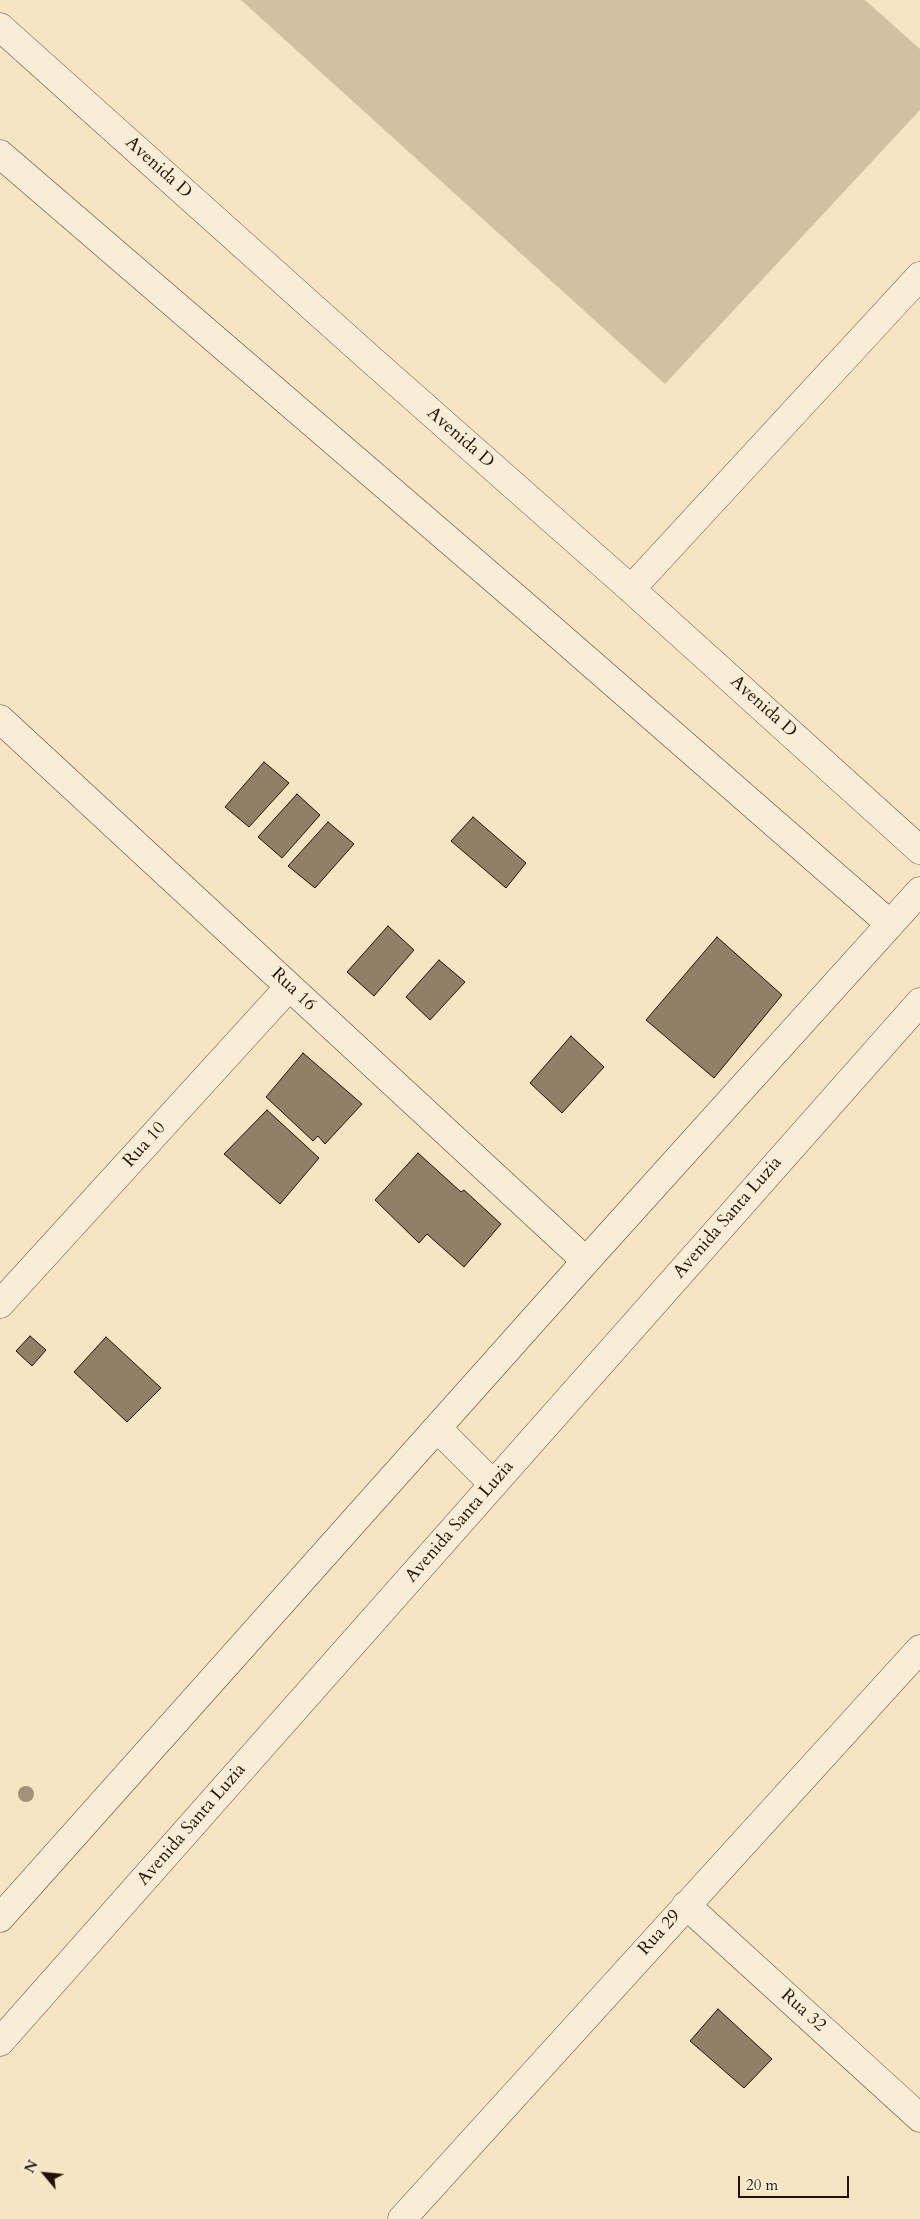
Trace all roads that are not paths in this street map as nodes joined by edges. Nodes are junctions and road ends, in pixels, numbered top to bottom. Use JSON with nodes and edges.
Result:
{"nodes":[{"id":1,"x":0,"y":26,"type":"edge"},
{"id":2,"x":0,"y":154,"type":"edge"},
{"id":3,"x":920,"y":276,"type":"edge"},
{"id":4,"x":632,"y":589,"type":"junction"},
{"id":5,"x":0,"y":719,"type":"edge"},
{"id":6,"x":920,"y":850,"type":"edge"},
{"id":7,"x":920,"y":892,"type":"edge"},
{"id":8,"x":890,"y":924,"type":"junction"},
{"id":9,"x":289,"y":987,"type":"junction"},
{"id":10,"x":920,"y":1002,"type":"edge"},
{"id":11,"x":586,"y":1262,"type":"junction"},
{"id":12,"x":0,"y":1304,"type":"edge"},
{"id":13,"x":437,"y":1428,"type":"junction"},
{"id":14,"x":494,"y":1484,"type":"junction"},
{"id":15,"x":920,"y":1649,"type":"edge"},
{"id":16,"x":686,"y":1905,"type":"junction"},
{"id":17,"x":0,"y":1918,"type":"edge"},
{"id":18,"x":0,"y":2042,"type":"edge"},
{"id":19,"x":920,"y":2118,"type":"edge"},
{"id":20,"x":402,"y":2219,"type":"edge"}],
"edges":[{"from":1,"to":4,"type":"street","name":"Avenida D"},
{"from":2,"to":8,"type":"street"},
{"from":3,"to":4,"type":"street"},
{"from":4,"to":6,"type":"street","name":"Avenida D"},
{"from":5,"to":9,"type":"street","name":"Rua 16"},
{"from":7,"to":8,"type":"street"},
{"from":8,"to":11,"type":"street"},
{"from":9,"to":11,"type":"street","name":"Rua 16"},
{"from":9,"to":12,"type":"street","name":"Rua 10"},
{"from":10,"to":14,"type":"street","name":"Avenida Santa Luzia"},
{"from":11,"to":13,"type":"street"},
{"from":13,"to":14,"type":"street"},
{"from":13,"to":17,"type":"street"},
{"from":14,"to":18,"type":"street","name":"Avenida Santa Luzia"},
{"from":15,"to":16,"type":"street","name":"Rua 29"},
{"from":16,"to":19,"type":"street","name":"Rua 32"},
{"from":16,"to":20,"type":"street","name":"Rua 29"}]}
